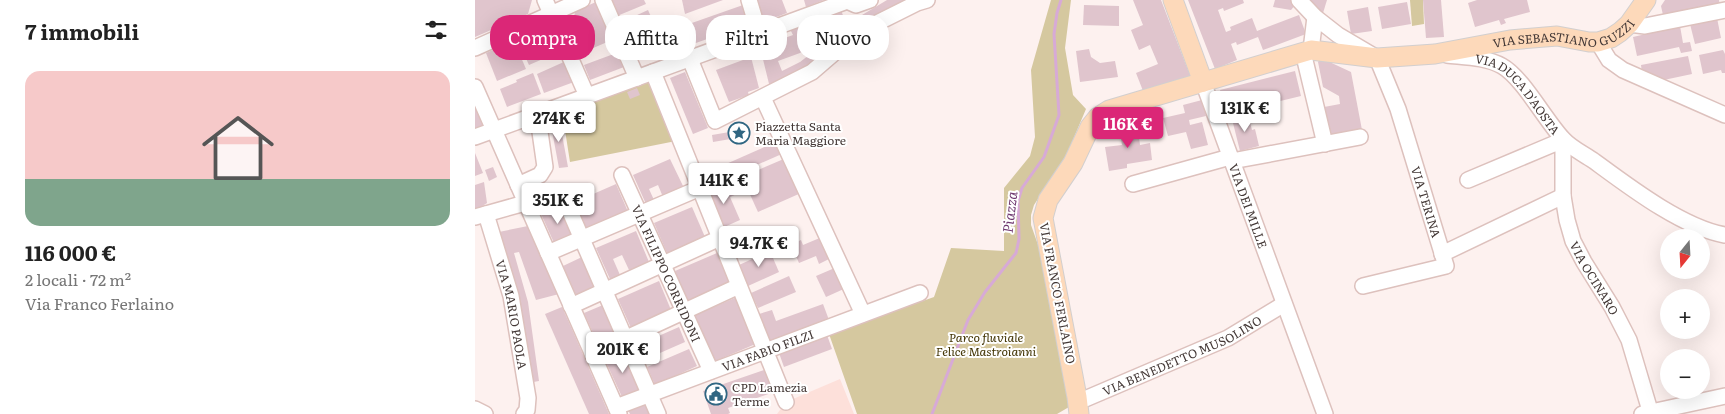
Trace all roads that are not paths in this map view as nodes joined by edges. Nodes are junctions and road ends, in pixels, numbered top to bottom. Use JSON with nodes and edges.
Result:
{"nodes":[{"id":1,"x":582,"y":0,"type":"edge"},
{"id":2,"x":603,"y":0,"type":"edge"},
{"id":3,"x":749,"y":0,"type":"edge"},
{"id":4,"x":870,"y":0,"type":"edge"},
{"id":5,"x":927,"y":0,"type":"edge"},
{"id":6,"x":1173,"y":0,"type":"edge"},
{"id":7,"x":1299,"y":0,"type":"edge"},
{"id":8,"x":1646,"y":0,"type":"edge"},
{"id":9,"x":848,"y":1,"type":"edge"},
{"id":10,"x":548,"y":7,"type":"edge"},
{"id":11,"x":1725,"y":10,"type":"edge"},
{"id":12,"x":754,"y":15,"type":"edge"},
{"id":13,"x":1315,"y":17,"type":"junction"},
{"id":14,"x":787,"y":23,"type":"edge"},
{"id":15,"x":1629,"y":24,"type":"junction"},
{"id":16,"x":1597,"y":42,"type":"junction"},
{"id":17,"x":475,"y":48,"type":"edge"},
{"id":18,"x":1307,"y":51,"type":"junction"},
{"id":19,"x":1438,"y":54,"type":"junction"},
{"id":20,"x":1377,"y":58,"type":"junction"},
{"id":21,"x":688,"y":60,"type":"edge"},
{"id":22,"x":691,"y":60,"type":"edge"},
{"id":23,"x":653,"y":72,"type":"junction"},
{"id":24,"x":637,"y":78,"type":"junction"},
{"id":25,"x":1203,"y":82,"type":"junction"},
{"id":26,"x":475,"y":87,"type":"edge"},
{"id":27,"x":587,"y":96,"type":"junction"},
{"id":28,"x":763,"y":98,"type":"junction"},
{"id":29,"x":1725,"y":115,"type":"edge"},
{"id":30,"x":535,"y":116,"type":"junction"},
{"id":31,"x":493,"y":131,"type":"junction"},
{"id":32,"x":475,"y":137,"type":"edge"},
{"id":33,"x":1360,"y":137,"type":"dead end"},
{"id":34,"x":1563,"y":140,"type":"junction"},
{"id":35,"x":1325,"y":144,"type":"junction"},
{"id":36,"x":1231,"y":159,"type":"junction"},
{"id":37,"x":622,"y":175,"type":"dead end"},
{"id":38,"x":1468,"y":180,"type":"dead end"},
{"id":39,"x":1133,"y":184,"type":"dead end"},
{"id":40,"x":517,"y":185,"type":"junction"},
{"id":41,"x":700,"y":188,"type":"junction"},
{"id":42,"x":1563,"y":196,"type":"junction"},
{"id":43,"x":565,"y":200,"type":"dead end"},
{"id":44,"x":525,"y":203,"type":"junction"},
{"id":45,"x":639,"y":214,"type":"junction"},
{"id":46,"x":481,"y":216,"type":"edge"},
{"id":47,"x":1725,"y":235,"type":"edge"},
{"id":48,"x":720,"y":238,"type":"junction"},
{"id":49,"x":581,"y":239,"type":"junction"},
{"id":50,"x":548,"y":253,"type":"junction"},
{"id":51,"x":1442,"y":254,"type":"junction"},
{"id":52,"x":662,"y":264,"type":"junction"},
{"id":53,"x":739,"y":286,"type":"junction"},
{"id":54,"x":1363,"y":286,"type":"dead end"},
{"id":55,"x":604,"y":291,"type":"junction"},
{"id":56,"x":920,"y":293,"type":"dead end"},
{"id":57,"x":1284,"y":304,"type":"junction"},
{"id":58,"x":571,"y":306,"type":"junction"},
{"id":59,"x":683,"y":311,"type":"junction"},
{"id":60,"x":863,"y":314,"type":"junction"},
{"id":61,"x":625,"y":338,"type":"junction"},
{"id":62,"x":765,"y":351,"type":"junction"},
{"id":63,"x":592,"y":354,"type":"junction"},
{"id":64,"x":711,"y":371,"type":"junction"},
{"id":65,"x":649,"y":394,"type":"junction"},
{"id":66,"x":1725,"y":396,"type":"edge"},
{"id":67,"x":786,"y":402,"type":"dead end"},
{"id":68,"x":1078,"y":408,"type":"edge"},
{"id":69,"x":475,"y":409,"type":"edge"},
{"id":70,"x":618,"y":410,"type":"edge"},
{"id":71,"x":1647,"y":413,"type":"edge"},
{"id":72,"x":485,"y":414,"type":"edge"},
{"id":73,"x":524,"y":414,"type":"edge"},
{"id":74,"x":658,"y":414,"type":"edge"},
{"id":75,"x":1325,"y":414,"type":"edge"}],
"edges":[{"from":1,"to":10,"type":"street"},
{"from":2,"to":24,"type":"street"},
{"from":3,"to":12,"type":"street"},
{"from":4,"to":9,"type":"street"},
{"from":5,"to":28,"type":"street"},
{"from":6,"to":25,"type":"main road","name":"VIA DEI MILLE"},
{"from":7,"to":13,"type":"street"},
{"from":8,"to":15,"type":"main road","name":"VIA SEBASTIANO GUZZI"},
{"from":9,"to":14,"type":"street"},
{"from":10,"to":17,"type":"street"},
{"from":10,"to":27,"type":"street"},
{"from":11,"to":15,"type":"street"},
{"from":13,"to":18,"type":"street"},
{"from":13,"to":20,"type":"street"},
{"from":15,"to":16,"type":"main road","name":"VIA SEBASTIANO GUZZI"},
{"from":16,"to":19,"type":"main road","name":"VIA SEBASTIANO GUZZI"},
{"from":16,"to":29,"type":"street"},
{"from":18,"to":20,"type":"main road","name":"VIA DUCA D'AOSTA"},
{"from":18,"to":25,"type":"main road","name":"VIA FRANCO FERLAINO"},
{"from":18,"to":35,"type":"street"},
{"from":19,"to":20,"type":"main road","name":"VIA DUCA D'AOSTA"},
{"from":19,"to":34,"type":"street","name":"VIA DUCA D'AOSTA"},
{"from":20,"to":51,"type":"street","name":"VIA TERINA"},
{"from":21,"to":23,"type":"street"},
{"from":22,"to":28,"type":"street"},
{"from":23,"to":24,"type":"street"},
{"from":23,"to":41,"type":"street"},
{"from":24,"to":27,"type":"street"},
{"from":25,"to":36,"type":"street","name":"VIA DEI MILLE"},
{"from":25,"to":68,"type":"main road","name":"VIA FRANCO FERLAINO"},
{"from":26,"to":31,"type":"street"},
{"from":27,"to":30,"type":"street"},
{"from":28,"to":60,"type":"street"},
{"from":30,"to":31,"type":"street"},
{"from":30,"to":40,"type":"street"},
{"from":31,"to":32,"type":"street"},
{"from":31,"to":40,"type":"street"},
{"from":33,"to":35,"type":"street"},
{"from":34,"to":38,"type":"street"},
{"from":34,"to":42,"type":"street","name":"VIA OCINARO"},
{"from":34,"to":47,"type":"street","name":"VIA DUCA D'AOSTA"},
{"from":35,"to":36,"type":"street"},
{"from":36,"to":39,"type":"street"},
{"from":36,"to":57,"type":"street","name":"VIA DEI MILLE"},
{"from":37,"to":45,"type":"street","name":"VIA FILIPPO CORRIDONI"},
{"from":40,"to":44,"type":"street"},
{"from":41,"to":45,"type":"street"},
{"from":41,"to":48,"type":"street"},
{"from":42,"to":51,"type":"street"},
{"from":42,"to":71,"type":"street","name":"VIA OCINARO"},
{"from":43,"to":49,"type":"street"},
{"from":44,"to":46,"type":"street"},
{"from":44,"to":50,"type":"street"},
{"from":45,"to":49,"type":"street"},
{"from":45,"to":52,"type":"street","name":"VIA FILIPPO CORRIDONI"},
{"from":46,"to":73,"type":"street","name":"VIA MARIO PAOLA"},
{"from":48,"to":52,"type":"street"},
{"from":48,"to":53,"type":"street"},
{"from":49,"to":50,"type":"street"},
{"from":49,"to":55,"type":"street"},
{"from":50,"to":58,"type":"street"},
{"from":51,"to":54,"type":"street","name":"VIA TERINA"},
{"from":52,"to":55,"type":"street"},
{"from":52,"to":59,"type":"street","name":"VIA FILIPPO CORRIDONI"},
{"from":53,"to":59,"type":"street"},
{"from":53,"to":62,"type":"street"},
{"from":55,"to":58,"type":"street"},
{"from":55,"to":61,"type":"street"},
{"from":56,"to":60,"type":"street","name":"VIA FABIO FILZI"},
{"from":57,"to":68,"type":"street","name":"VIA BENEDETTO MUSOLINO"},
{"from":57,"to":75,"type":"street","name":"VIA DEI MILLE"},
{"from":58,"to":63,"type":"street"},
{"from":59,"to":61,"type":"street"},
{"from":59,"to":64,"type":"street","name":"VIA FILIPPO CORRIDONI"},
{"from":60,"to":62,"type":"street","name":"VIA FABIO FILZI"},
{"from":61,"to":63,"type":"street"},
{"from":61,"to":65,"type":"street"},
{"from":62,"to":64,"type":"street","name":"VIA FABIO FILZI"},
{"from":62,"to":67,"type":"street"},
{"from":63,"to":70,"type":"street"},
{"from":64,"to":65,"type":"street","name":"VIA FABIO FILZI"},
{"from":65,"to":70,"type":"street","name":"VIA FABIO FILZI"},
{"from":65,"to":74,"type":"street"},
{"from":66,"to":71,"type":"street"},
{"from":69,"to":72,"type":"street"}]}
